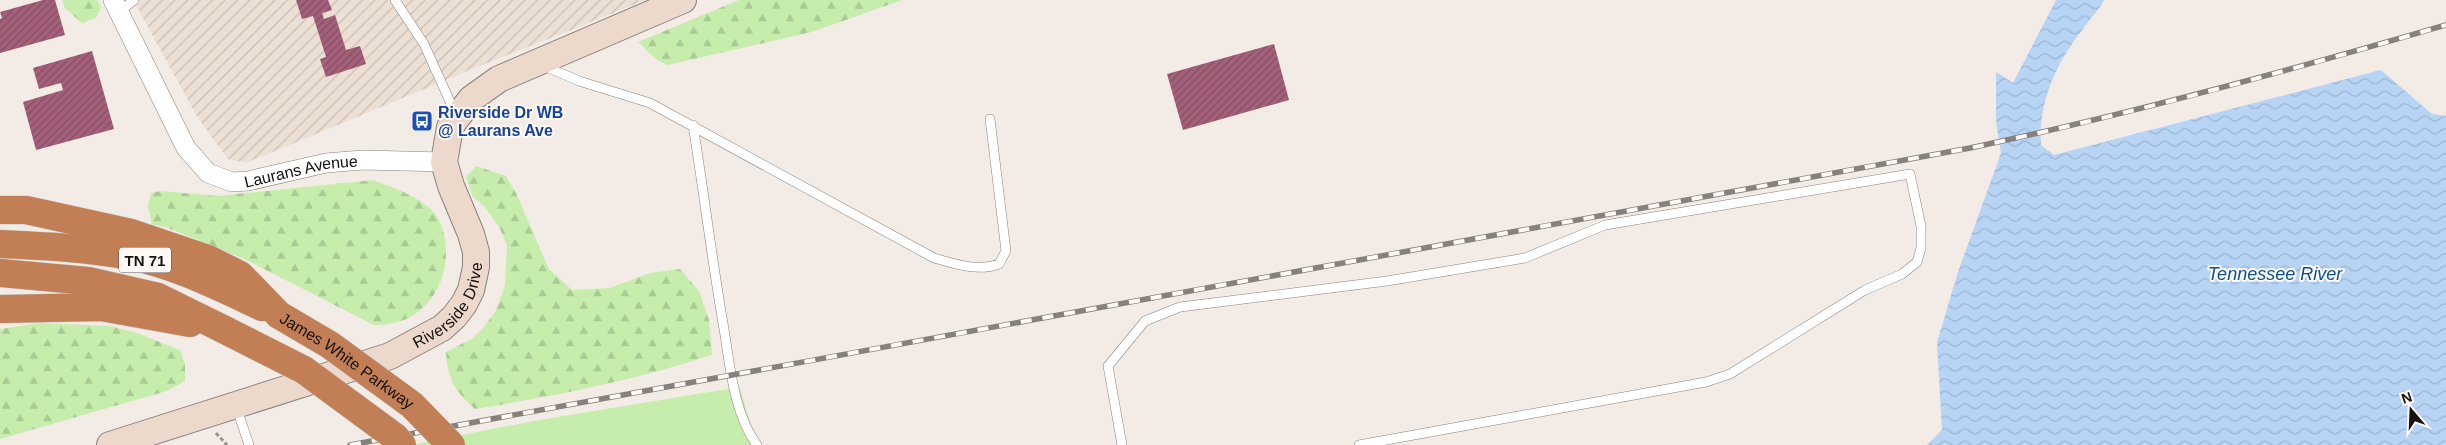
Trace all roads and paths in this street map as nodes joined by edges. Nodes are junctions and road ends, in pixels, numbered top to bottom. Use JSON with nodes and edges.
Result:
{"nodes":[{"id":1,"x":134,"y":0,"type":"edge"},
{"id":2,"x":395,"y":0,"type":"edge"},
{"id":3,"x":683,"y":0,"type":"edge"},
{"id":4,"x":116,"y":6,"type":"edge"},
{"id":5,"x":537,"y":63,"type":"junction"},
{"id":6,"x":457,"y":118,"type":"junction"},
{"id":7,"x":990,"y":119,"type":"dead end"},
{"id":8,"x":693,"y":125,"type":"junction"},
{"id":9,"x":444,"y":162,"type":"junction"},
{"id":10,"x":0,"y":210,"type":"edge"},
{"id":11,"x":0,"y":244,"type":"edge"},
{"id":12,"x":0,"y":273,"type":"edge"},
{"id":13,"x":0,"y":309,"type":"edge"},
{"id":14,"x":279,"y":315,"type":"junction"},
{"id":15,"x":223,"y":330,"type":"junction"},
{"id":16,"x":236,"y":406,"type":"junction"},
{"id":17,"x":211,"y":428,"type":"dead end"},
{"id":18,"x":110,"y":445,"type":"edge"},
{"id":19,"x":227,"y":445,"type":"edge"},
{"id":20,"x":248,"y":445,"type":"edge"},
{"id":21,"x":402,"y":445,"type":"edge"},
{"id":22,"x":451,"y":445,"type":"edge"},
{"id":23,"x":757,"y":445,"type":"edge"},
{"id":24,"x":1122,"y":445,"type":"edge"},
{"id":25,"x":1359,"y":445,"type":"edge"}],
"edges":[{"from":1,"to":4,"type":"lane"},
{"from":2,"to":6,"type":"lane"},
{"from":3,"to":5,"type":"street","name":"Riverside Drive"},
{"from":4,"to":9,"type":"street","name":"Laurans Avenue"},
{"from":5,"to":6,"type":"street","name":"Riverside Drive"},
{"from":5,"to":8,"type":"lane"},
{"from":6,"to":9,"type":"street","name":"Riverside Drive"},
{"from":7,"to":8,"type":"lane"},
{"from":8,"to":23,"type":"lane"},
{"from":9,"to":16,"type":"street","name":"Riverside Drive"},
{"from":10,"to":14,"type":"highway"},
{"from":11,"to":14,"type":"highway","name":"James White Parkway","number":"TN 71"},
{"from":12,"to":15,"type":"highway","name":"James White Parkway","number":"TN 71"},
{"from":13,"to":15,"type":"highway"},
{"from":14,"to":22,"type":"highway","name":"James White Parkway","number":"TN 71","bridge":true},
{"from":15,"to":21,"type":"highway","name":"James White Parkway","number":"TN 71","bridge":true},
{"from":16,"to":18,"type":"street","name":"Riverside Drive"},
{"from":16,"to":20,"type":"lane"},
{"from":17,"to":19,"type":"path"},
{"from":24,"to":25,"type":"lane"}]}
